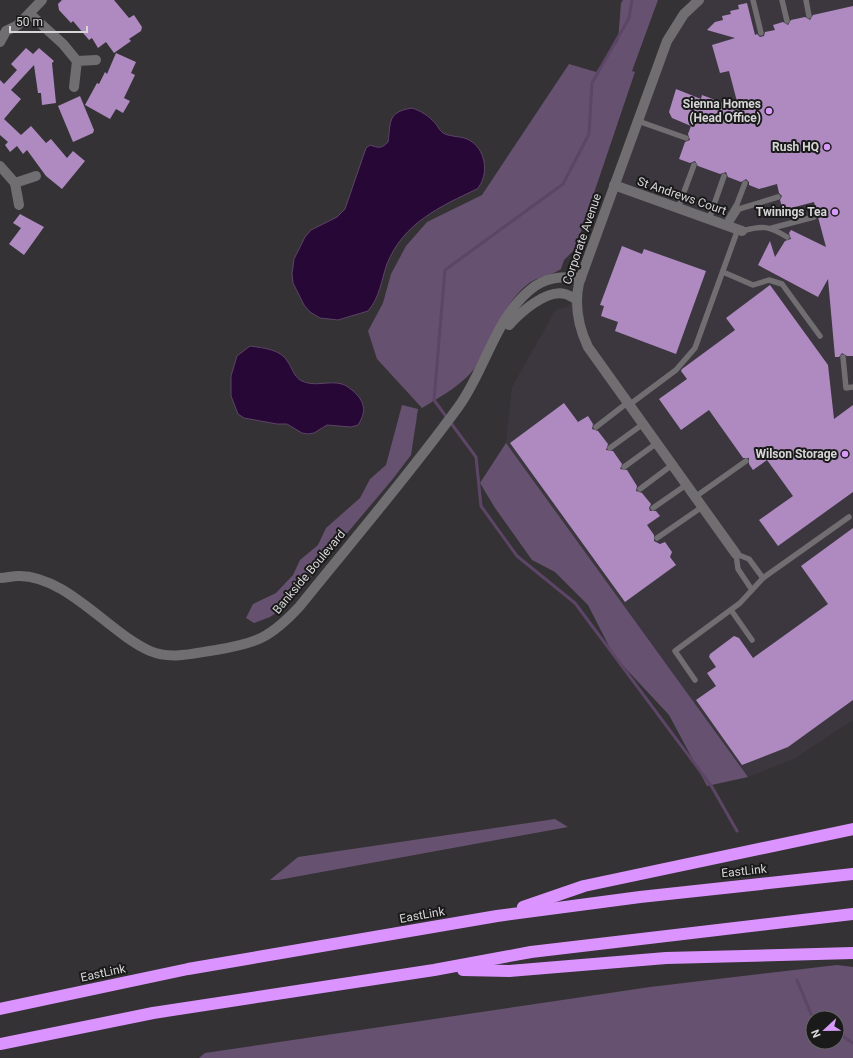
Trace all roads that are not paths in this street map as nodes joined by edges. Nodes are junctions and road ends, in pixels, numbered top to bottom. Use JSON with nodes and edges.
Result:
{"nodes":[{"id":1,"x":42,"y":0,"type":"edge"},
{"id":2,"x":699,"y":0,"type":"edge"},
{"id":3,"x":753,"y":0,"type":"edge"},
{"id":4,"x":782,"y":0,"type":"edge"},
{"id":5,"x":806,"y":0,"type":"edge"},
{"id":6,"x":30,"y":14,"type":"junction"},
{"id":7,"x":810,"y":16,"type":"dead end"},
{"id":8,"x":787,"y":21,"type":"dead end"},
{"id":9,"x":3,"y":28,"type":"edge"},
{"id":10,"x":761,"y":33,"type":"dead end"},
{"id":11,"x":0,"y":42,"type":"edge"},
{"id":12,"x":96,"y":60,"type":"dead end"},
{"id":13,"x":77,"y":61,"type":"junction"},
{"id":14,"x":74,"y":87,"type":"dead end"},
{"id":15,"x":638,"y":121,"type":"junction"},
{"id":16,"x":686,"y":138,"type":"dead end"},
{"id":17,"x":694,"y":165,"type":"dead end"},
{"id":18,"x":0,"y":166,"type":"edge"},
{"id":19,"x":36,"y":176,"type":"dead end"},
{"id":20,"x":724,"y":176,"type":"dead end"},
{"id":21,"x":15,"y":182,"type":"junction"},
{"id":22,"x":745,"y":184,"type":"dead end"},
{"id":23,"x":614,"y":186,"type":"junction"},
{"id":24,"x":778,"y":197,"type":"dead end"},
{"id":25,"x":19,"y":205,"type":"dead end"},
{"id":26,"x":678,"y":208,"type":"junction"},
{"id":27,"x":814,"y":217,"type":"dead end"},
{"id":28,"x":709,"y":219,"type":"junction"},
{"id":29,"x":726,"y":225,"type":"junction"},
{"id":30,"x":772,"y":228,"type":"junction"},
{"id":31,"x":740,"y":230,"type":"junction"},
{"id":32,"x":787,"y":236,"type":"dead end"},
{"id":33,"x":722,"y":272,"type":"junction"},
{"id":34,"x":581,"y":278,"type":"junction"},
{"id":35,"x":576,"y":299,"type":"junction"},
{"id":36,"x":820,"y":336,"type":"dead end"},
{"id":37,"x":494,"y":342,"type":"junction"},
{"id":38,"x":843,"y":357,"type":"dead end"},
{"id":39,"x":853,"y":387,"type":"edge"},
{"id":40,"x":628,"y":404,"type":"junction"},
{"id":41,"x":643,"y":424,"type":"junction"},
{"id":42,"x":596,"y":428,"type":"dead end"},
{"id":43,"x":657,"y":444,"type":"junction"},
{"id":44,"x":610,"y":448,"type":"dead end"},
{"id":45,"x":746,"y":461,"type":"dead end"},
{"id":46,"x":672,"y":465,"type":"junction"},
{"id":47,"x":624,"y":467,"type":"dead end"},
{"id":48,"x":686,"y":485,"type":"junction"},
{"id":49,"x":640,"y":489,"type":"dead end"},
{"id":50,"x":695,"y":497,"type":"junction"},
{"id":51,"x":702,"y":507,"type":"junction"},
{"id":52,"x":653,"y":508,"type":"dead end"},
{"id":53,"x":849,"y":516,"type":"dead end"},
{"id":54,"x":657,"y":538,"type":"dead end"},
{"id":55,"x":736,"y":554,"type":"junction"},
{"id":56,"x":0,"y":578,"type":"edge"},
{"id":57,"x":763,"y":578,"type":"junction"},
{"id":58,"x":752,"y":590,"type":"junction"},
{"id":59,"x":731,"y":610,"type":"junction"},
{"id":60,"x":752,"y":640,"type":"dead end"},
{"id":61,"x":695,"y":680,"type":"dead end"},
{"id":62,"x":853,"y":829,"type":"edge"},
{"id":63,"x":853,"y":874,"type":"edge"},
{"id":64,"x":853,"y":914,"type":"edge"},
{"id":65,"x":497,"y":916,"type":"junction"},
{"id":66,"x":853,"y":953,"type":"edge"},
{"id":67,"x":434,"y":970,"type":"junction"},
{"id":68,"x":0,"y":1009,"type":"edge"},
{"id":69,"x":0,"y":1044,"type":"edge"}],
"edges":[{"from":1,"to":6,"type":"street"},
{"from":2,"to":15,"type":"street","name":"Corporate Avenue"},
{"from":3,"to":10,"type":"lane"},
{"from":4,"to":8,"type":"lane"},
{"from":5,"to":7,"type":"lane"},
{"from":6,"to":9,"type":"street"},
{"from":6,"to":13,"type":"street"},
{"from":9,"to":11,"type":"street"},
{"from":12,"to":13,"type":"street"},
{"from":13,"to":14,"type":"street"},
{"from":15,"to":16,"type":"lane"},
{"from":15,"to":23,"type":"street","name":"Corporate Avenue"},
{"from":17,"to":26,"type":"lane"},
{"from":18,"to":21,"type":"street"},
{"from":19,"to":21,"type":"street"},
{"from":20,"to":28,"type":"lane"},
{"from":21,"to":25,"type":"street"},
{"from":22,"to":29,"type":"lane"},
{"from":23,"to":26,"type":"street","name":"St Andrews Court"},
{"from":23,"to":34,"type":"street","name":"Corporate Avenue"},
{"from":24,"to":29,"type":"lane"},
{"from":26,"to":28,"type":"street","name":"St Andrews Court"},
{"from":27,"to":30,"type":"lane"},
{"from":28,"to":29,"type":"street","name":"St Andrews Court"},
{"from":29,"to":31,"type":"street","name":"St Andrews Court"},
{"from":30,"to":31,"type":"lane"},
{"from":30,"to":32,"type":"lane"},
{"from":31,"to":33,"type":"lane"},
{"from":33,"to":36,"type":"lane"},
{"from":33,"to":40,"type":"lane"},
{"from":34,"to":35,"type":"street","name":"Corporate Avenue"},
{"from":34,"to":37,"type":"street","name":"Bankside Boulevard"},
{"from":35,"to":37,"type":"street","name":"Bankside Boulevard"},
{"from":35,"to":40,"type":"street","name":"Corporate Avenue"},
{"from":37,"to":56,"type":"street","name":"Bankside Boulevard"},
{"from":38,"to":39,"type":"lane"},
{"from":40,"to":41,"type":"street","name":"Corporate Avenue"},
{"from":40,"to":42,"type":"lane"},
{"from":41,"to":43,"type":"street","name":"Corporate Avenue"},
{"from":41,"to":44,"type":"lane"},
{"from":43,"to":46,"type":"street","name":"Corporate Avenue"},
{"from":43,"to":47,"type":"lane"},
{"from":45,"to":50,"type":"lane"},
{"from":46,"to":48,"type":"street","name":"Corporate Avenue"},
{"from":46,"to":49,"type":"lane"},
{"from":48,"to":50,"type":"street","name":"Corporate Avenue"},
{"from":48,"to":52,"type":"lane"},
{"from":50,"to":51,"type":"street","name":"Corporate Avenue"},
{"from":51,"to":54,"type":"lane"},
{"from":51,"to":55,"type":"street","name":"Corporate Avenue"},
{"from":53,"to":57,"type":"lane"},
{"from":55,"to":57,"type":"lane"},
{"from":55,"to":58,"type":"lane"},
{"from":57,"to":58,"type":"lane"},
{"from":58,"to":59,"type":"lane"},
{"from":59,"to":60,"type":"lane"},
{"from":59,"to":61,"type":"lane"},
{"from":62,"to":65,"type":"highway"},
{"from":63,"to":65,"type":"highway","name":"EastLink"},
{"from":64,"to":67,"type":"highway"},
{"from":65,"to":68,"type":"highway","name":"EastLink"},
{"from":66,"to":67,"type":"highway"},
{"from":67,"to":69,"type":"highway"}]}
